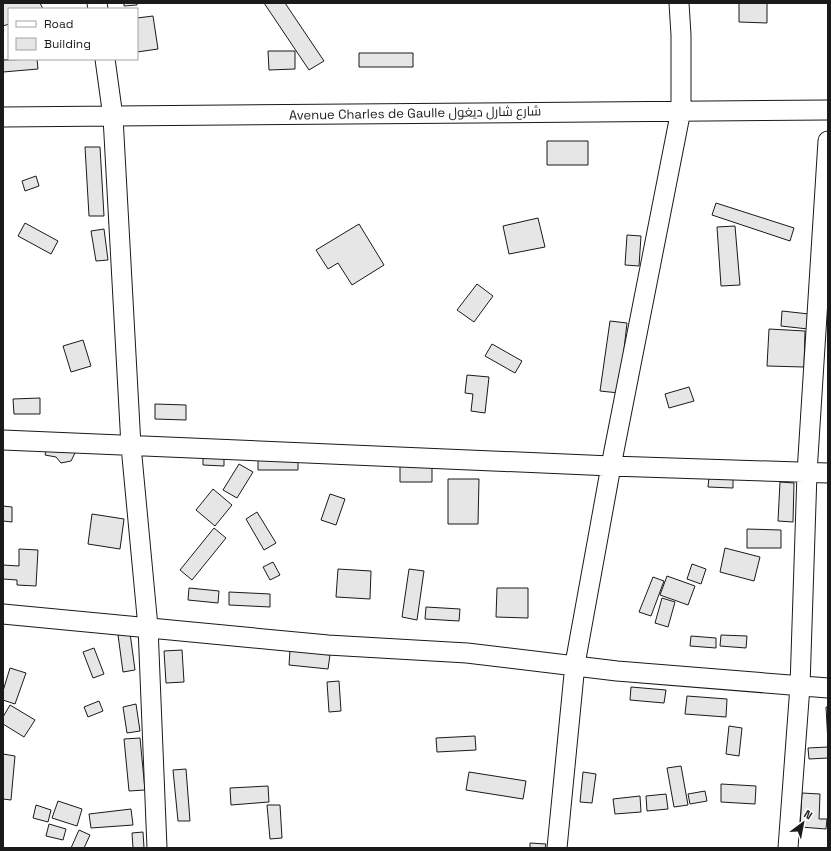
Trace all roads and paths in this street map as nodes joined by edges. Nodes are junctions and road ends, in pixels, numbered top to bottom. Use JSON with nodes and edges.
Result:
{"nodes":[{"id":1,"x":679,"y":3,"type":"edge"},
{"id":2,"x":105,"y":60,"type":"edge"},
{"id":3,"x":681,"y":110,"type":"junction"},
{"id":4,"x":828,"y":110,"type":"edge"},
{"id":5,"x":3,"y":117,"type":"edge"},
{"id":6,"x":113,"y":118,"type":"junction"},
{"id":7,"x":828,"y":141,"type":"edge"},
{"id":8,"x":3,"y":440,"type":"edge"},
{"id":9,"x":131,"y":446,"type":"junction"},
{"id":10,"x":612,"y":466,"type":"junction"},
{"id":11,"x":807,"y":473,"type":"junction"},
{"id":12,"x":828,"y":473,"type":"edge"},
{"id":13,"x":3,"y":614,"type":"edge"},
{"id":14,"x":148,"y":627,"type":"junction"},
{"id":15,"x":575,"y":664,"type":"junction"},
{"id":16,"x":800,"y":686,"type":"junction"},
{"id":17,"x":828,"y":688,"type":"edge"},
{"id":18,"x":157,"y":848,"type":"edge"},
{"id":19,"x":557,"y":848,"type":"edge"},
{"id":20,"x":788,"y":848,"type":"edge"}],
"edges":[{"from":1,"to":3,"type":"street"},
{"from":2,"to":6,"type":"street"},
{"from":3,"to":4,"type":"street","name":"Avenue Charles de Gaulle شارع شارل ديغول"},
{"from":3,"to":6,"type":"street","name":"Avenue Charles de Gaulle شارع شارل ديغول"},
{"from":3,"to":10,"type":"street"},
{"from":5,"to":6,"type":"street","name":"Avenue Charles de Gaulle شارع شارل ديغول"},
{"from":6,"to":9,"type":"street"},
{"from":7,"to":11,"type":"street"},
{"from":8,"to":9,"type":"street"},
{"from":9,"to":10,"type":"street"},
{"from":9,"to":14,"type":"street"},
{"from":10,"to":11,"type":"street"},
{"from":10,"to":15,"type":"street"},
{"from":11,"to":12,"type":"street"},
{"from":11,"to":16,"type":"street"},
{"from":13,"to":14,"type":"street"},
{"from":14,"to":15,"type":"street"},
{"from":14,"to":18,"type":"street"},
{"from":15,"to":16,"type":"street"},
{"from":15,"to":19,"type":"street"},
{"from":16,"to":17,"type":"street"},
{"from":16,"to":20,"type":"street"}]}
